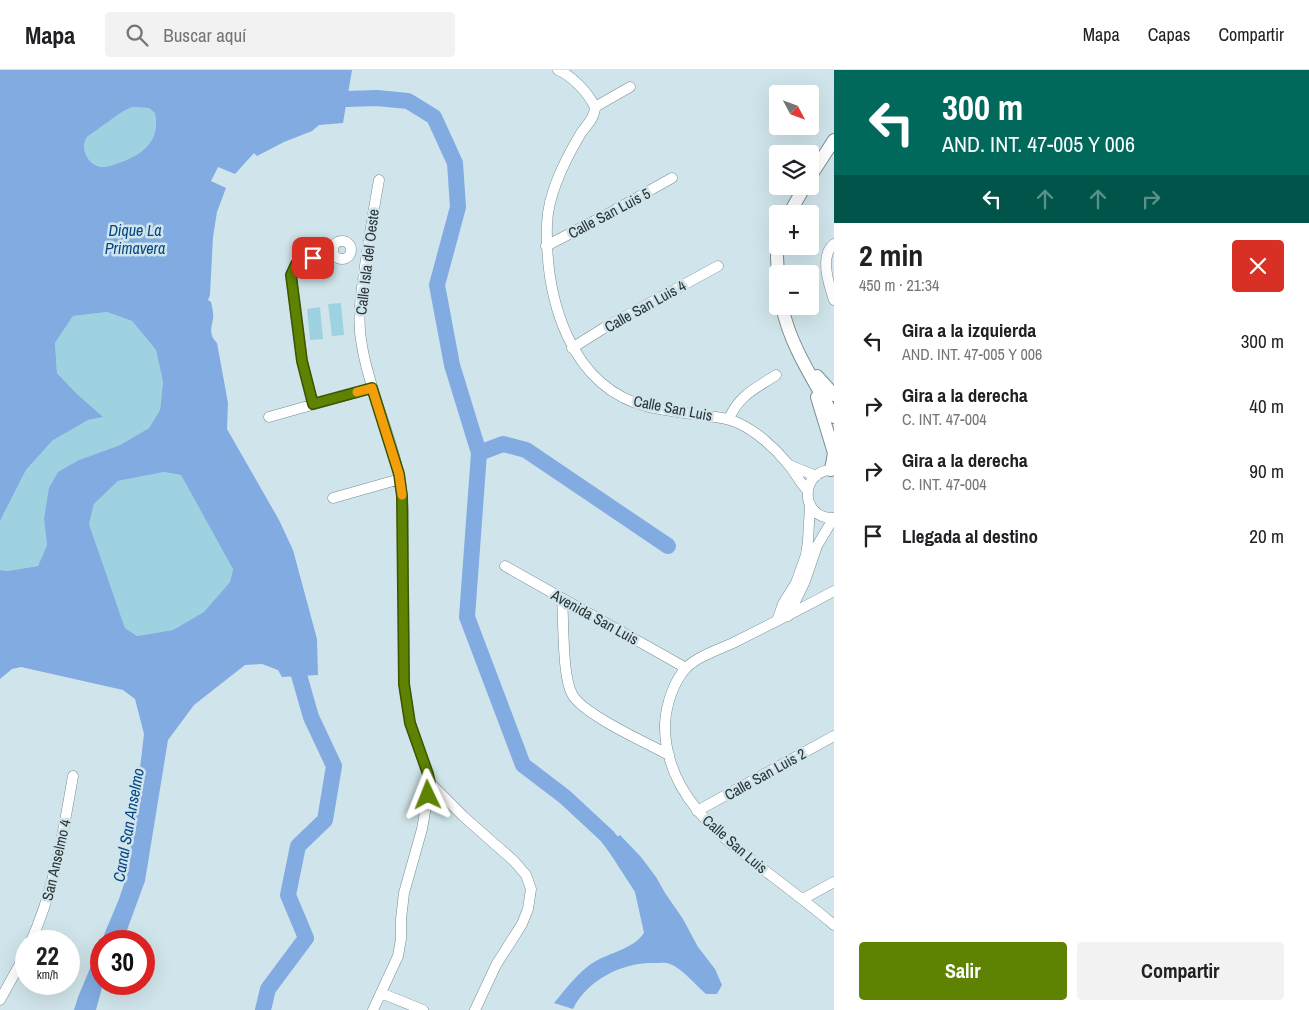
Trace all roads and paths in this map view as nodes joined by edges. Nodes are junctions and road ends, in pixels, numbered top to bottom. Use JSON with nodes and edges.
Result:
{"nodes":[{"id":1,"x":558,"y":70,"type":"edge"},
{"id":2,"x":630,"y":87,"type":"dead end"},
{"id":3,"x":595,"y":107,"type":"junction"},
{"id":4,"x":834,"y":140,"type":"edge"},
{"id":5,"x":819,"y":163,"type":"edge"},
{"id":6,"x":672,"y":178,"type":"dead end"},
{"id":7,"x":379,"y":180,"type":"dead end"},
{"id":8,"x":834,"y":244,"type":"edge"},
{"id":9,"x":546,"y":246,"type":"junction"},
{"id":10,"x":351,"y":252,"type":"dead end"},
{"id":11,"x":367,"y":254,"type":"junction"},
{"id":12,"x":313,"y":258,"type":"dead end"},
{"id":13,"x":718,"y":266,"type":"dead end"},
{"id":14,"x":833,"y":294,"type":"edge"},
{"id":15,"x":784,"y":315,"type":"edge"},
{"id":16,"x":572,"y":348,"type":"junction"},
{"id":17,"x":808,"y":368,"type":"junction"},
{"id":18,"x":776,"y":375,"type":"dead end"},
{"id":19,"x":372,"y":388,"type":"junction"},
{"id":20,"x":834,"y":395,"type":"edge"},
{"id":21,"x":313,"y":404,"type":"junction"},
{"id":22,"x":269,"y":417,"type":"dead end"},
{"id":23,"x":834,"y":417,"type":"edge"},
{"id":24,"x":730,"y":419,"type":"junction"},
{"id":25,"x":789,"y":465,"type":"junction"},
{"id":26,"x":832,"y":470,"type":"edge"},
{"id":27,"x":816,"y":476,"type":"junction"},
{"id":28,"x":400,"y":479,"type":"junction"},
{"id":29,"x":808,"y":491,"type":"junction"},
{"id":30,"x":333,"y":498,"type":"dead end"},
{"id":31,"x":810,"y":504,"type":"junction"},
{"id":32,"x":833,"y":518,"type":"edge"},
{"id":33,"x":505,"y":566,"type":"dead end"},
{"id":34,"x":799,"y":585,"type":"junction"},
{"id":35,"x":834,"y":591,"type":"edge"},
{"id":36,"x":562,"y":599,"type":"junction"},
{"id":37,"x":818,"y":600,"type":"junction"},
{"id":38,"x":788,"y":616,"type":"junction"},
{"id":39,"x":777,"y":621,"type":"junction"},
{"id":40,"x":686,"y":668,"type":"junction"},
{"id":41,"x":834,"y":736,"type":"edge"},
{"id":42,"x":669,"y":755,"type":"junction"},
{"id":43,"x":73,"y":776,"type":"dead end"},
{"id":44,"x":430,"y":783,"type":"junction"},
{"id":45,"x":697,"y":811,"type":"junction"},
{"id":46,"x":834,"y":882,"type":"edge"},
{"id":47,"x":802,"y":899,"type":"junction"},
{"id":48,"x":834,"y":925,"type":"edge"},
{"id":49,"x":36,"y":930,"type":"edge"},
{"id":50,"x":15,"y":973,"type":"edge"},
{"id":51,"x":381,"y":993,"type":"junction"},
{"id":52,"x":0,"y":1000,"type":"edge"},
{"id":53,"x":373,"y":1010,"type":"edge"},
{"id":54,"x":423,"y":1010,"type":"edge"},
{"id":55,"x":475,"y":1010,"type":"edge"}],
"edges":[{"from":1,"to":3,"type":"street"},
{"from":2,"to":3,"type":"street"},
{"from":3,"to":9,"type":"street","name":"Calle San Luis"},
{"from":4,"to":5,"type":"street"},
{"from":6,"to":9,"type":"street","name":"Calle San Luis 5"},
{"from":7,"to":11,"type":"street","name":"Calle Isla del Oeste"},
{"from":8,"to":14,"type":"street"},
{"from":9,"to":16,"type":"street","name":"Calle San Luis"},
{"from":10,"to":11,"type":"street"},
{"from":11,"to":19,"type":"street","name":"Calle Isla del Oeste"},
{"from":12,"to":21,"type":"street"},
{"from":13,"to":16,"type":"street","name":"Calle San Luis 4"},
{"from":15,"to":17,"type":"street"},
{"from":16,"to":24,"type":"street","name":"Calle San Luis"},
{"from":17,"to":20,"type":"street"},
{"from":17,"to":23,"type":"street"},
{"from":17,"to":26,"type":"street"},
{"from":18,"to":24,"type":"street"},
{"from":19,"to":21,"type":"street"},
{"from":19,"to":28,"type":"street","name":"Calle Isla del Oeste"},
{"from":21,"to":22,"type":"street"},
{"from":24,"to":25,"type":"street","name":"Calle San Luis"},
{"from":25,"to":27,"type":"street","name":"Calle San Luis"},
{"from":25,"to":29,"type":"street","name":"Calle San Luis"},
{"from":26,"to":27,"type":"street"},
{"from":27,"to":29,"type":"street"},
{"from":28,"to":30,"type":"street"},
{"from":28,"to":44,"type":"street","name":"Calle Isla del Oeste"},
{"from":29,"to":31,"type":"street"},
{"from":31,"to":32,"type":"street"},
{"from":31,"to":34,"type":"street"},
{"from":32,"to":34,"type":"street"},
{"from":33,"to":36,"type":"street","name":"Avenida San Luis"},
{"from":34,"to":37,"type":"street"},
{"from":34,"to":38,"type":"street"},
{"from":34,"to":39,"type":"street"},
{"from":35,"to":37,"type":"street"},
{"from":36,"to":40,"type":"street","name":"Avenida San Luis"},
{"from":36,"to":42,"type":"street"},
{"from":37,"to":38,"type":"street"},
{"from":38,"to":39,"type":"street"},
{"from":39,"to":40,"type":"street"},
{"from":40,"to":42,"type":"street","name":"Calle San Luis"},
{"from":41,"to":45,"type":"street","name":"Calle San Luis 2"},
{"from":42,"to":45,"type":"street","name":"Calle San Luis"},
{"from":43,"to":49,"type":"street","name":"San Anselmo 4"},
{"from":44,"to":51,"type":"street","name":"Calle Isla del Oeste"},
{"from":44,"to":55,"type":"street","name":"Calle Isla del Oeste"},
{"from":45,"to":47,"type":"street","name":"Calle San Luis"},
{"from":46,"to":47,"type":"street"},
{"from":47,"to":48,"type":"street","name":"Calle San Luis"},
{"from":50,"to":52,"type":"street"},
{"from":51,"to":53,"type":"street","name":"Calle Isla del Oeste"},
{"from":51,"to":54,"type":"street"}]}
